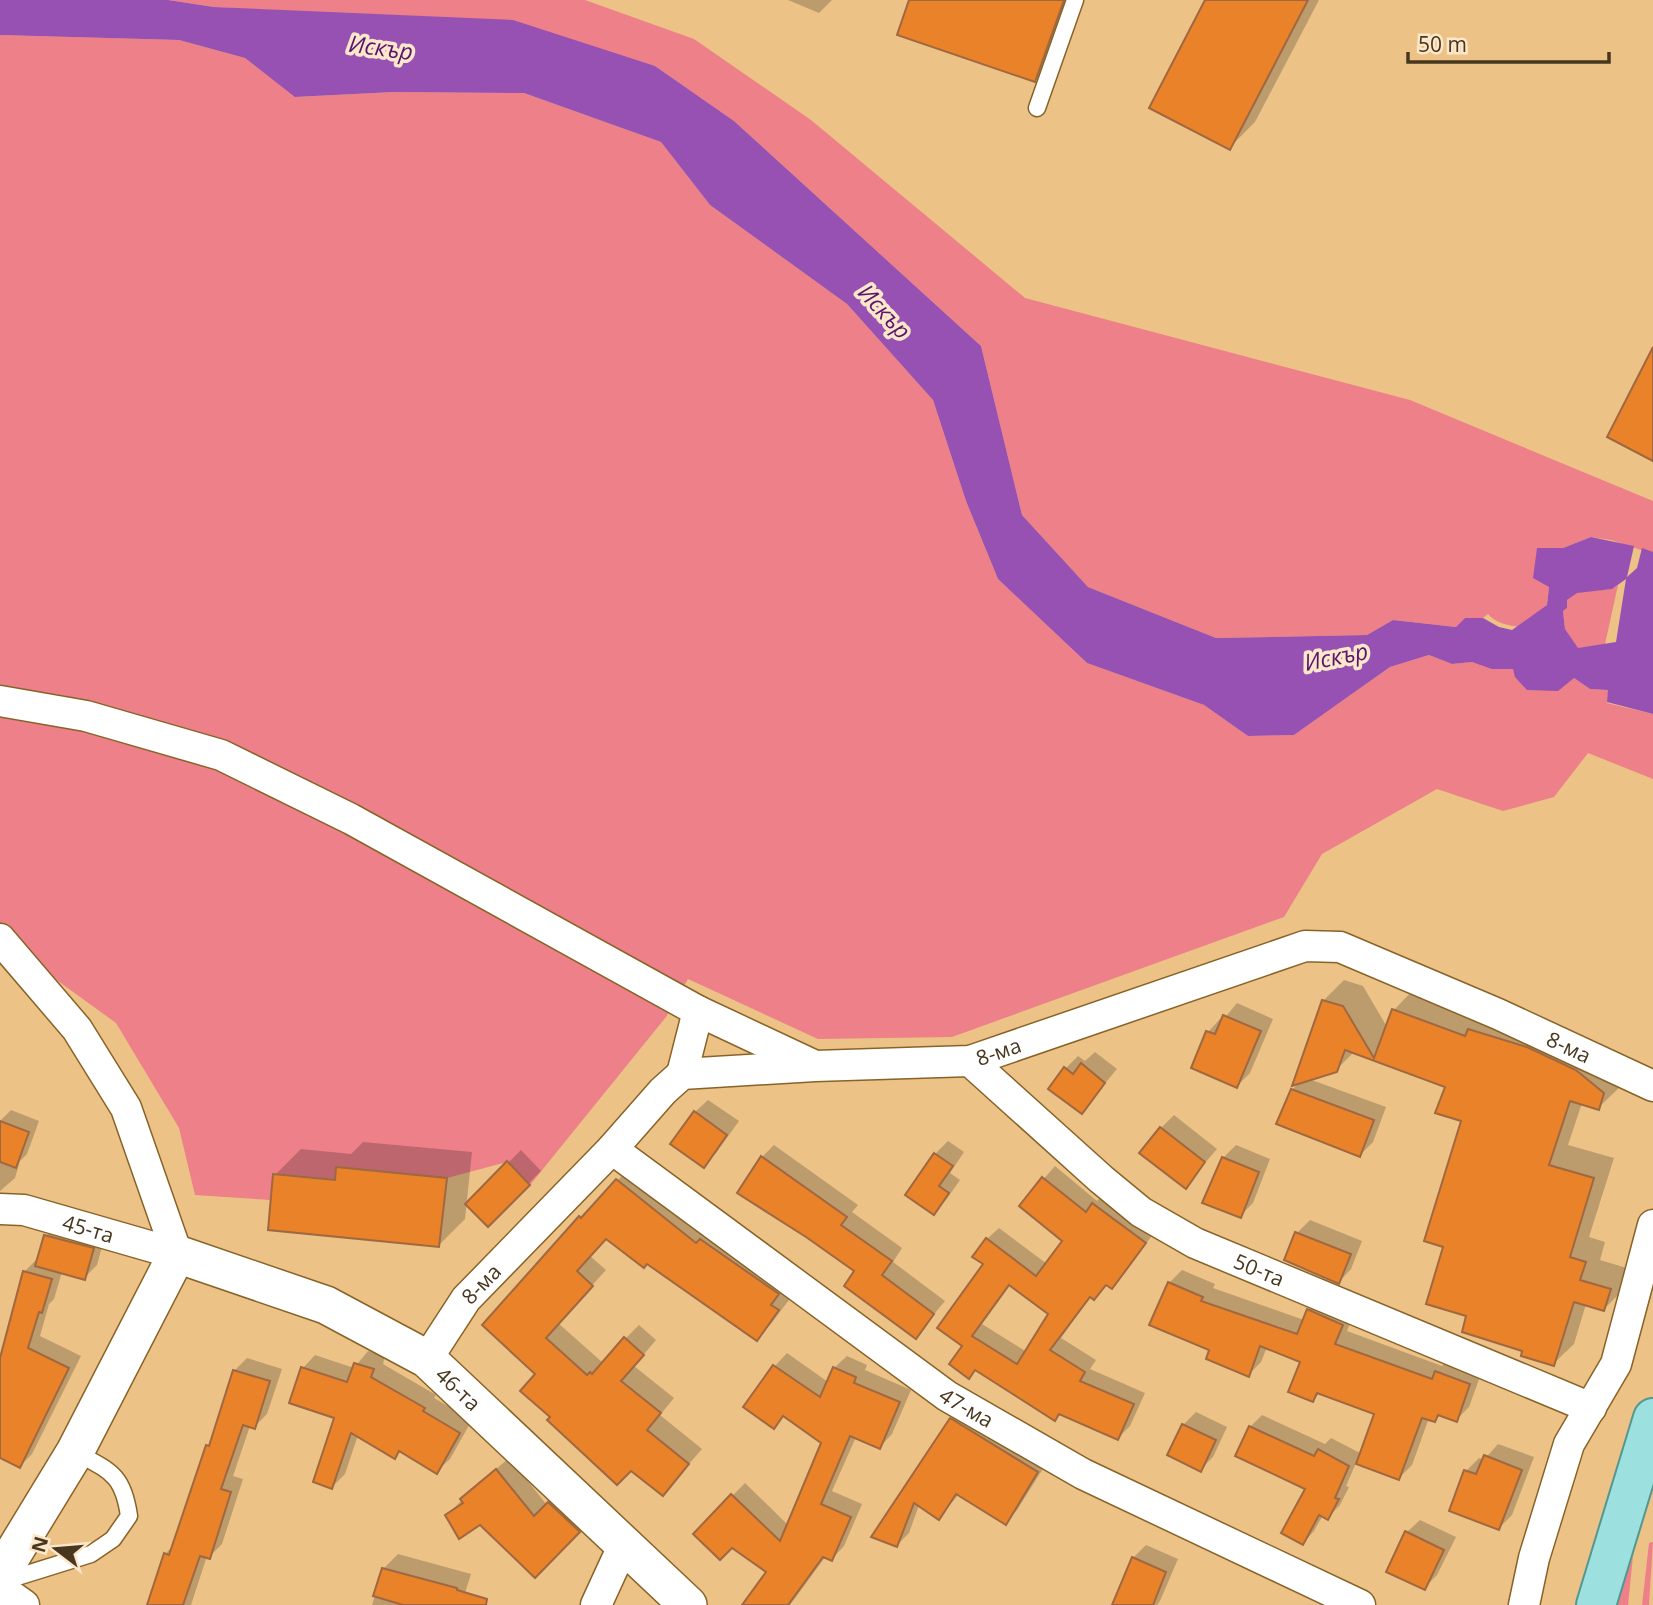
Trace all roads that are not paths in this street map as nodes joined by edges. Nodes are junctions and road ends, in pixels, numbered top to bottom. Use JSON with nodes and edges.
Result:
{"nodes":[{"id":1,"x":1075,"y":0,"type":"edge"},
{"id":2,"x":1037,"y":108,"type":"dead end"},
{"id":3,"x":0,"y":701,"type":"edge"},
{"id":4,"x":0,"y":939,"type":"edge"},
{"id":5,"x":698,"y":1011,"type":"junction"},
{"id":6,"x":970,"y":1061,"type":"junction"},
{"id":7,"x":815,"y":1066,"type":"junction"},
{"id":8,"x":682,"y":1074,"type":"junction"},
{"id":9,"x":1653,"y":1086,"type":"edge"},
{"id":10,"x":612,"y":1149,"type":"junction"},
{"id":11,"x":0,"y":1209,"type":"edge"},
{"id":12,"x":1653,"y":1225,"type":"edge"},
{"id":13,"x":177,"y":1254,"type":"junction"},
{"id":14,"x":427,"y":1359,"type":"junction"},
{"id":15,"x":1591,"y":1408,"type":"junction"},
{"id":16,"x":1653,"y":1418,"type":"edge"},
{"id":17,"x":75,"y":1452,"type":"junction"},
{"id":18,"x":27,"y":1534,"type":"junction"},
{"id":19,"x":624,"y":1544,"type":"junction"},
{"id":20,"x":49,"y":1569,"type":"junction"},
{"id":21,"x":0,"y":1575,"type":"edge"},
{"id":22,"x":0,"y":1583,"type":"edge"},
{"id":23,"x":0,"y":1588,"type":"edge"},
{"id":24,"x":24,"y":1605,"type":"edge"},
{"id":25,"x":596,"y":1605,"type":"edge"},
{"id":26,"x":688,"y":1605,"type":"edge"},
{"id":27,"x":1360,"y":1605,"type":"edge"},
{"id":28,"x":1524,"y":1605,"type":"edge"},
{"id":29,"x":1596,"y":1605,"type":"edge"}],
"edges":[{"from":1,"to":2,"type":"lane"},
{"from":3,"to":5,"type":"street"},
{"from":4,"to":13,"type":"street"},
{"from":5,"to":7,"type":"street"},
{"from":5,"to":8,"type":"street"},
{"from":6,"to":7,"type":"street","name":"8-ма"},
{"from":6,"to":9,"type":"street","name":"8-ма"},
{"from":6,"to":15,"type":"street","name":"50-та"},
{"from":7,"to":8,"type":"street","name":"8-ма"},
{"from":8,"to":10,"type":"street","name":"8-ма"},
{"from":10,"to":14,"type":"street","name":"8-ма"},
{"from":10,"to":27,"type":"street","name":"47-ма"},
{"from":11,"to":13,"type":"street","name":"45-та"},
{"from":12,"to":15,"type":"street"},
{"from":13,"to":14,"type":"street","name":"46-та"},
{"from":13,"to":17,"type":"street"},
{"from":14,"to":19,"type":"street","name":"46-та"},
{"from":15,"to":28,"type":"street"},
{"from":16,"to":29,"type":"main road"},
{"from":17,"to":18,"type":"street"},
{"from":17,"to":20,"type":"lane"},
{"from":18,"to":20,"type":"lane"},
{"from":18,"to":21,"type":"street"},
{"from":19,"to":25,"type":"street"},
{"from":19,"to":26,"type":"street","name":"46-та"},
{"from":20,"to":22,"type":"lane"},
{"from":23,"to":24,"type":"street"}]}
